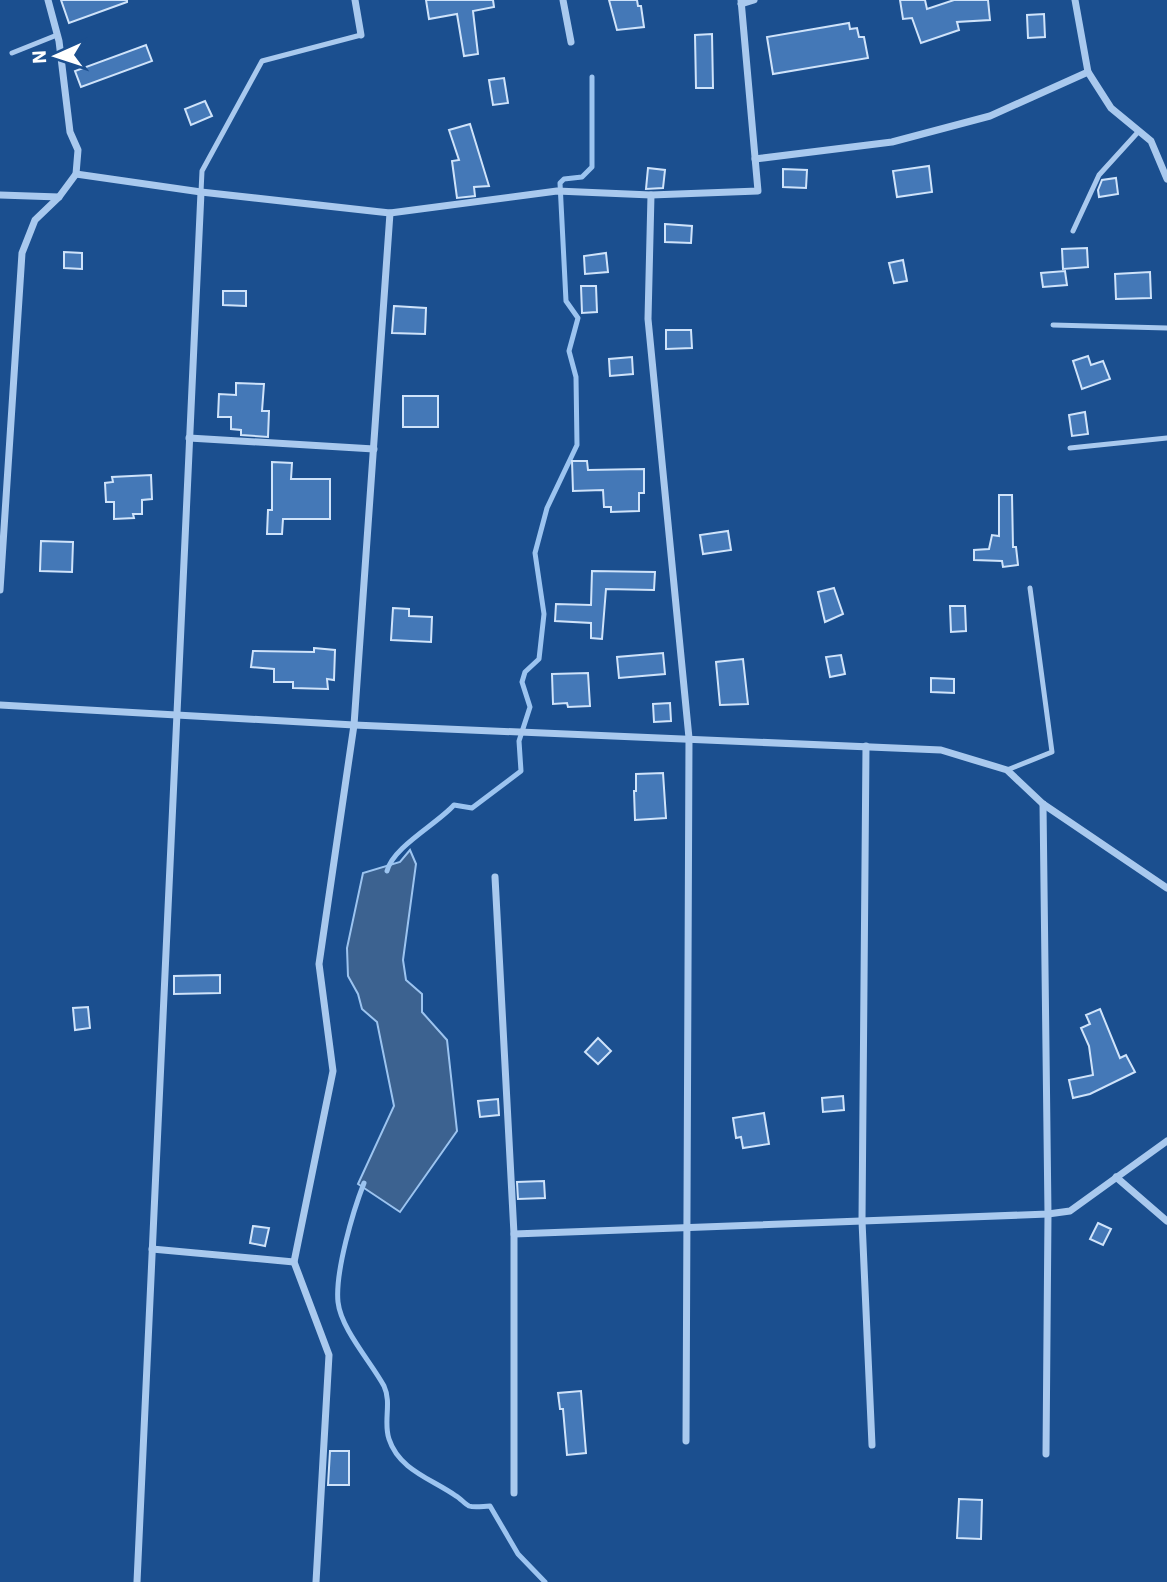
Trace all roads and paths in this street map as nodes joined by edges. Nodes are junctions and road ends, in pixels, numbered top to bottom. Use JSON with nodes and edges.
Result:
{"nodes":[{"id":1,"x":48,"y":0,"type":"edge"},
{"id":2,"x":355,"y":0,"type":"edge"},
{"id":3,"x":563,"y":0,"type":"edge"},
{"id":4,"x":754,"y":0,"type":"edge"},
{"id":5,"x":1075,"y":0,"type":"edge"},
{"id":6,"x":741,"y":2,"type":"edge"},
{"id":7,"x":57,"y":35,"type":"junction"},
{"id":8,"x":360,"y":35,"type":"joint"},
{"id":9,"x":571,"y":42,"type":"dead end"},
{"id":10,"x":12,"y":53,"type":"dead end"},
{"id":11,"x":1088,"y":72,"type":"junction"},
{"id":12,"x":1139,"y":131,"type":"junction"},
{"id":13,"x":755,"y":159,"type":"junction"},
{"id":14,"x":76,"y":174,"type":"junction"},
{"id":15,"x":1167,"y":179,"type":"edge"},
{"id":16,"x":201,"y":192,"type":"junction"},
{"id":17,"x":0,"y":195,"type":"edge"},
{"id":18,"x":651,"y":195,"type":"junction"},
{"id":19,"x":60,"y":197,"type":"junction"},
{"id":20,"x":390,"y":213,"type":"junction"},
{"id":21,"x":1073,"y":231,"type":"dead end"},
{"id":22,"x":1053,"y":325,"type":"dead end"},
{"id":23,"x":1167,"y":328,"type":"edge"},
{"id":24,"x":189,"y":438,"type":"junction"},
{"id":25,"x":1167,"y":438,"type":"edge"},
{"id":26,"x":1070,"y":448,"type":"dead end"},
{"id":27,"x":373,"y":449,"type":"junction"},
{"id":28,"x":1030,"y":588,"type":"dead end"},
{"id":29,"x":0,"y":590,"type":"edge"},
{"id":30,"x":0,"y":705,"type":"edge"},
{"id":31,"x":176,"y":715,"type":"junction"},
{"id":32,"x":354,"y":725,"type":"junction"},
{"id":33,"x":690,"y":738,"type":"junction"},
{"id":34,"x":866,"y":746,"type":"junction"},
{"id":35,"x":1007,"y":771,"type":"junction"},
{"id":36,"x":1043,"y":804,"type":"junction"},
{"id":37,"x":495,"y":877,"type":"dead end"},
{"id":38,"x":1167,"y":888,"type":"edge"},
{"id":39,"x":1167,"y":1141,"type":"edge"},
{"id":40,"x":1116,"y":1177,"type":"junction"},
{"id":41,"x":1048,"y":1214,"type":"junction"},
{"id":42,"x":862,"y":1221,"type":"junction"},
{"id":43,"x":1167,"y":1221,"type":"edge"},
{"id":44,"x":688,"y":1228,"type":"junction"},
{"id":45,"x":514,"y":1234,"type":"junction"},
{"id":46,"x":152,"y":1249,"type":"junction"},
{"id":47,"x":294,"y":1262,"type":"junction"},
{"id":48,"x":686,"y":1441,"type":"dead end"},
{"id":49,"x":872,"y":1445,"type":"dead end"},
{"id":50,"x":1046,"y":1454,"type":"dead end"},
{"id":51,"x":514,"y":1493,"type":"dead end"},
{"id":52,"x":137,"y":1582,"type":"edge"},
{"id":53,"x":316,"y":1582,"type":"edge"}],
"edges":[{"from":1,"to":7,"type":"street"},
{"from":2,"to":8,"type":"street"},
{"from":3,"to":9,"type":"street"},
{"from":4,"to":6,"type":"street"},
{"from":5,"to":11,"type":"street"},
{"from":6,"to":13,"type":"street"},
{"from":7,"to":10,"type":"lane"},
{"from":7,"to":14,"type":"street"},
{"from":8,"to":16,"type":"lane"},
{"from":11,"to":12,"type":"street"},
{"from":11,"to":13,"type":"street"},
{"from":12,"to":15,"type":"street"},
{"from":12,"to":21,"type":"lane"},
{"from":13,"to":18,"type":"street"},
{"from":14,"to":16,"type":"street"},
{"from":14,"to":19,"type":"street"},
{"from":16,"to":20,"type":"street"},
{"from":16,"to":24,"type":"street"},
{"from":17,"to":19,"type":"street"},
{"from":18,"to":20,"type":"street"},
{"from":18,"to":33,"type":"street"},
{"from":19,"to":29,"type":"street"},
{"from":20,"to":27,"type":"street"},
{"from":22,"to":23,"type":"lane"},
{"from":24,"to":27,"type":"street"},
{"from":24,"to":31,"type":"street"},
{"from":25,"to":26,"type":"lane"},
{"from":27,"to":32,"type":"street"},
{"from":28,"to":35,"type":"lane"},
{"from":30,"to":31,"type":"street"},
{"from":31,"to":32,"type":"street"},
{"from":31,"to":46,"type":"street"},
{"from":32,"to":33,"type":"street"},
{"from":32,"to":47,"type":"street"},
{"from":33,"to":34,"type":"street"},
{"from":33,"to":44,"type":"street"},
{"from":34,"to":35,"type":"street"},
{"from":34,"to":42,"type":"street"},
{"from":35,"to":36,"type":"street"},
{"from":36,"to":38,"type":"street"},
{"from":36,"to":41,"type":"street"},
{"from":37,"to":45,"type":"street"},
{"from":39,"to":40,"type":"street"},
{"from":40,"to":41,"type":"street"},
{"from":40,"to":43,"type":"street"},
{"from":41,"to":42,"type":"street"},
{"from":41,"to":50,"type":"street"},
{"from":42,"to":44,"type":"street"},
{"from":42,"to":49,"type":"street"},
{"from":44,"to":45,"type":"street"},
{"from":44,"to":48,"type":"street"},
{"from":45,"to":51,"type":"street"},
{"from":46,"to":47,"type":"street"},
{"from":46,"to":52,"type":"street"},
{"from":47,"to":53,"type":"street"}]}
